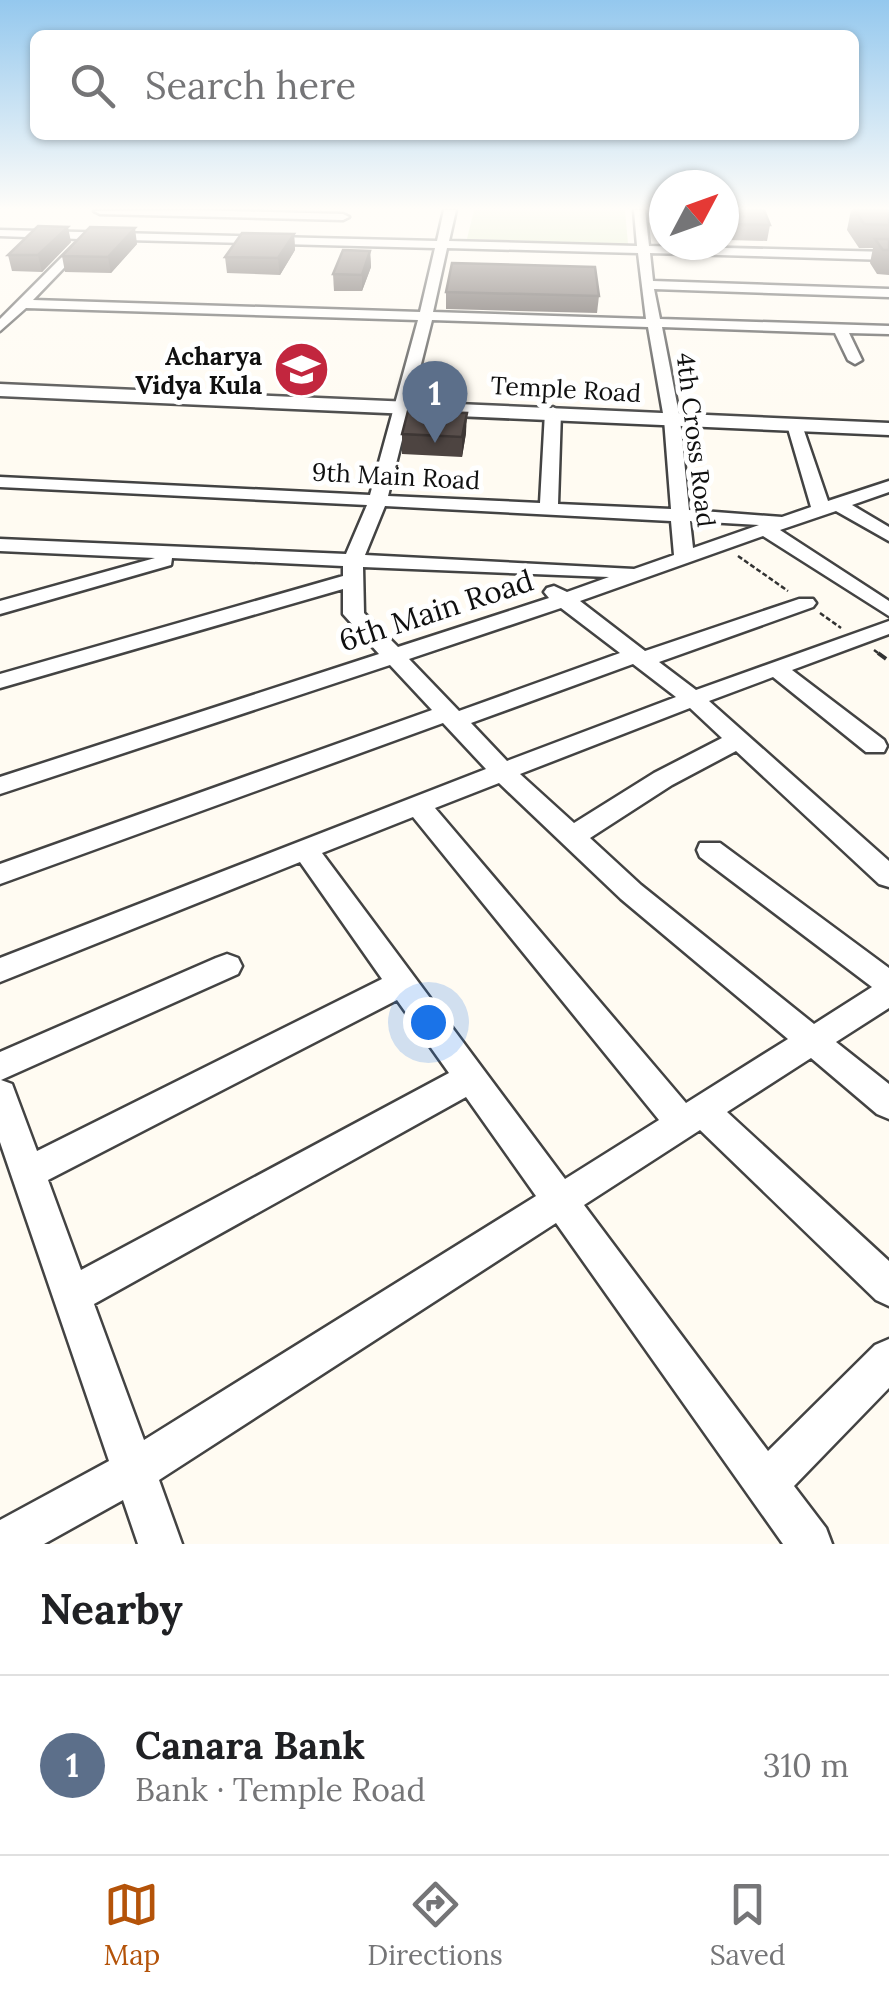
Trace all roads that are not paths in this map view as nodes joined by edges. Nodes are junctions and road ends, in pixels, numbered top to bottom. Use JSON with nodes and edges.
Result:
{"nodes":[{"id":1,"x":43,"y":282,"type":"edge"},
{"id":2,"x":435,"y":282,"type":"edge"},
{"id":3,"x":647,"y":285,"type":"joint"},
{"id":4,"x":889,"y":292,"type":"edge"},
{"id":5,"x":22,"y":304,"type":"junction"},
{"id":6,"x":428,"y":316,"type":"junction"},
{"id":7,"x":654,"y":320,"type":"junction"},
{"id":8,"x":0,"y":326,"type":"edge"},
{"id":9,"x":840,"y":328,"type":"junction"},
{"id":10,"x":889,"y":330,"type":"edge"},
{"id":11,"x":856,"y":360,"type":"dead end"},
{"id":12,"x":0,"y":387,"type":"edge"},
{"id":13,"x":406,"y":403,"type":"junction"},
{"id":14,"x":553,"y":412,"type":"junction"},
{"id":15,"x":672,"y":414,"type":"junction"},
{"id":16,"x":889,"y":421,"type":"edge"},
{"id":17,"x":795,"y":425,"type":"junction"},
{"id":18,"x":889,"y":429,"type":"edge"},
{"id":19,"x":0,"y":482,"type":"edge"},
{"id":20,"x":889,"y":486,"type":"edge"},
{"id":21,"x":378,"y":500,"type":"junction"},
{"id":22,"x":829,"y":506,"type":"junction"},
{"id":23,"x":549,"y":509,"type":"junction"},
{"id":24,"x":681,"y":514,"type":"junction"},
{"id":25,"x":790,"y":521,"type":"junction"},
{"id":26,"x":765,"y":529,"type":"junction"},
{"id":27,"x":889,"y":535,"type":"edge"},
{"id":28,"x":0,"y":544,"type":"edge"},
{"id":29,"x":184,"y":556,"type":"junction"},
{"id":30,"x":684,"y":558,"type":"junction"},
{"id":31,"x":524,"y":568,"type":"junction"},
{"id":32,"x":353,"y":570,"type":"junction"},
{"id":33,"x":641,"y":572,"type":"junction"},
{"id":34,"x":564,"y":600,"type":"junction"},
{"id":35,"x":806,"y":603,"type":"dead end"},
{"id":36,"x":0,"y":608,"type":"edge"},
{"id":37,"x":889,"y":610,"type":"edge"},
{"id":38,"x":889,"y":627,"type":"edge"},
{"id":39,"x":394,"y":656,"type":"junction"},
{"id":40,"x":639,"y":657,"type":"junction"},
{"id":41,"x":775,"y":668,"type":"junction"},
{"id":42,"x":0,"y":680,"type":"edge"},
{"id":43,"x":691,"y":697,"type":"junction"},
{"id":44,"x":451,"y":717,"type":"junction"},
{"id":45,"x":738,"y":740,"type":"junction"},
{"id":46,"x":875,"y":746,"type":"dead end"},
{"id":47,"x":505,"y":774,"type":"junction"},
{"id":48,"x":0,"y":786,"type":"edge"},
{"id":49,"x":419,"y":808,"type":"junction"},
{"id":50,"x":572,"y":837,"type":"junction"},
{"id":51,"x":710,"y":850,"type":"dead end"},
{"id":52,"x":306,"y":851,"type":"junction"},
{"id":53,"x":0,"y":874,"type":"edge"},
{"id":54,"x":889,"y":877,"type":"edge"},
{"id":55,"x":227,"y":966,"type":"dead end"},
{"id":56,"x":0,"y":970,"type":"edge"},
{"id":57,"x":402,"y":983,"type":"junction"},
{"id":58,"x":889,"y":984,"type":"edge"},
{"id":59,"x":889,"y":992,"type":"edge"},
{"id":60,"x":814,"y":1040,"type":"junction"},
{"id":61,"x":0,"y":1068,"type":"edge"},
{"id":62,"x":472,"y":1078,"type":"junction"},
{"id":63,"x":0,"y":1094,"type":"edge"},
{"id":64,"x":889,"y":1104,"type":"edge"},
{"id":65,"x":693,"y":1118,"type":"junction"},
{"id":66,"x":28,"y":1173,"type":"junction"},
{"id":67,"x":562,"y":1203,"type":"junction"},
{"id":68,"x":889,"y":1287,"type":"edge"},
{"id":69,"x":72,"y":1295,"type":"junction"},
{"id":70,"x":889,"y":1359,"type":"edge"},
{"id":71,"x":134,"y":1471,"type":"junction"},
{"id":72,"x":766,"y":1484,"type":"junction"},
{"id":73,"x":0,"y":1544,"type":"edge"},
{"id":74,"x":160,"y":1544,"type":"edge"},
{"id":75,"x":810,"y":1544,"type":"edge"}],
"edges":[{"from":1,"to":5,"type":"street"},
{"from":2,"to":6,"type":"street"},
{"from":3,"to":4,"type":"street"},
{"from":3,"to":7,"type":"street","name":"4th Cross Road"},
{"from":5,"to":6,"type":"street"},
{"from":5,"to":8,"type":"street"},
{"from":6,"to":7,"type":"street"},
{"from":6,"to":13,"type":"street"},
{"from":7,"to":9,"type":"street"},
{"from":7,"to":15,"type":"street","name":"4th Cross Road"},
{"from":9,"to":10,"type":"street"},
{"from":9,"to":11,"type":"street"},
{"from":12,"to":13,"type":"street","name":"Temple Road"},
{"from":13,"to":14,"type":"street","name":"Temple Road"},
{"from":13,"to":15,"type":"street","name":"Temple Road"},
{"from":13,"to":21,"type":"street"},
{"from":14,"to":15,"type":"street","name":"Temple Road"},
{"from":14,"to":23,"type":"street"},
{"from":15,"to":16,"type":"street","name":"Temple Road"},
{"from":15,"to":17,"type":"street","name":"Temple Road"},
{"from":15,"to":24,"type":"street","name":"4th Cross Road"},
{"from":17,"to":18,"type":"street","name":"Temple Road"},
{"from":17,"to":22,"type":"street"},
{"from":19,"to":21,"type":"street","name":"9th Main Road"},
{"from":20,"to":22,"type":"street","name":"6th Main Road"},
{"from":21,"to":23,"type":"street","name":"9th Main Road"},
{"from":21,"to":32,"type":"street"},
{"from":22,"to":25,"type":"street","name":"6th Main Road"},
{"from":22,"to":27,"type":"street"},
{"from":23,"to":24,"type":"street","name":"9th Main Road"},
{"from":24,"to":25,"type":"street","name":"9th Main Road"},
{"from":24,"to":30,"type":"street","name":"4th Cross Road"},
{"from":25,"to":26,"type":"street","name":"6th Main Road"},
{"from":26,"to":30,"type":"street","name":"6th Main Road"},
{"from":26,"to":37,"type":"street"},
{"from":28,"to":29,"type":"street"},
{"from":29,"to":32,"type":"street"},
{"from":29,"to":36,"type":"street"},
{"from":30,"to":33,"type":"street","name":"6th Main Road"},
{"from":31,"to":32,"type":"street"},
{"from":31,"to":33,"type":"street"},
{"from":31,"to":34,"type":"street"},
{"from":32,"to":39,"type":"street"},
{"from":32,"to":42,"type":"street"},
{"from":33,"to":34,"type":"street","name":"6th Main Road"},
{"from":34,"to":39,"type":"street","name":"6th Main Road"},
{"from":34,"to":40,"type":"street"},
{"from":35,"to":40,"type":"street"},
{"from":38,"to":41,"type":"street"},
{"from":39,"to":44,"type":"street"},
{"from":39,"to":48,"type":"street","name":"6th Main Road"},
{"from":40,"to":43,"type":"street"},
{"from":40,"to":44,"type":"street"},
{"from":41,"to":43,"type":"street"},
{"from":41,"to":46,"type":"street"},
{"from":43,"to":45,"type":"street"},
{"from":43,"to":47,"type":"street"},
{"from":44,"to":47,"type":"street"},
{"from":44,"to":53,"type":"street"},
{"from":45,"to":50,"type":"street"},
{"from":45,"to":54,"type":"street"},
{"from":47,"to":49,"type":"street"},
{"from":47,"to":50,"type":"street"},
{"from":49,"to":52,"type":"street"},
{"from":49,"to":65,"type":"street"},
{"from":50,"to":60,"type":"street"},
{"from":51,"to":58,"type":"street"},
{"from":52,"to":56,"type":"street"},
{"from":52,"to":57,"type":"street"},
{"from":55,"to":61,"type":"street"},
{"from":57,"to":62,"type":"street"},
{"from":57,"to":66,"type":"street"},
{"from":59,"to":60,"type":"street"},
{"from":60,"to":64,"type":"street"},
{"from":60,"to":65,"type":"street"},
{"from":62,"to":67,"type":"street"},
{"from":62,"to":69,"type":"street"},
{"from":63,"to":66,"type":"street"},
{"from":65,"to":67,"type":"street"},
{"from":65,"to":68,"type":"street"},
{"from":66,"to":69,"type":"street"},
{"from":67,"to":71,"type":"street"},
{"from":67,"to":72,"type":"street"},
{"from":69,"to":71,"type":"street"},
{"from":70,"to":72,"type":"street"},
{"from":71,"to":73,"type":"street"},
{"from":71,"to":74,"type":"street"},
{"from":72,"to":75,"type":"street"}]}
